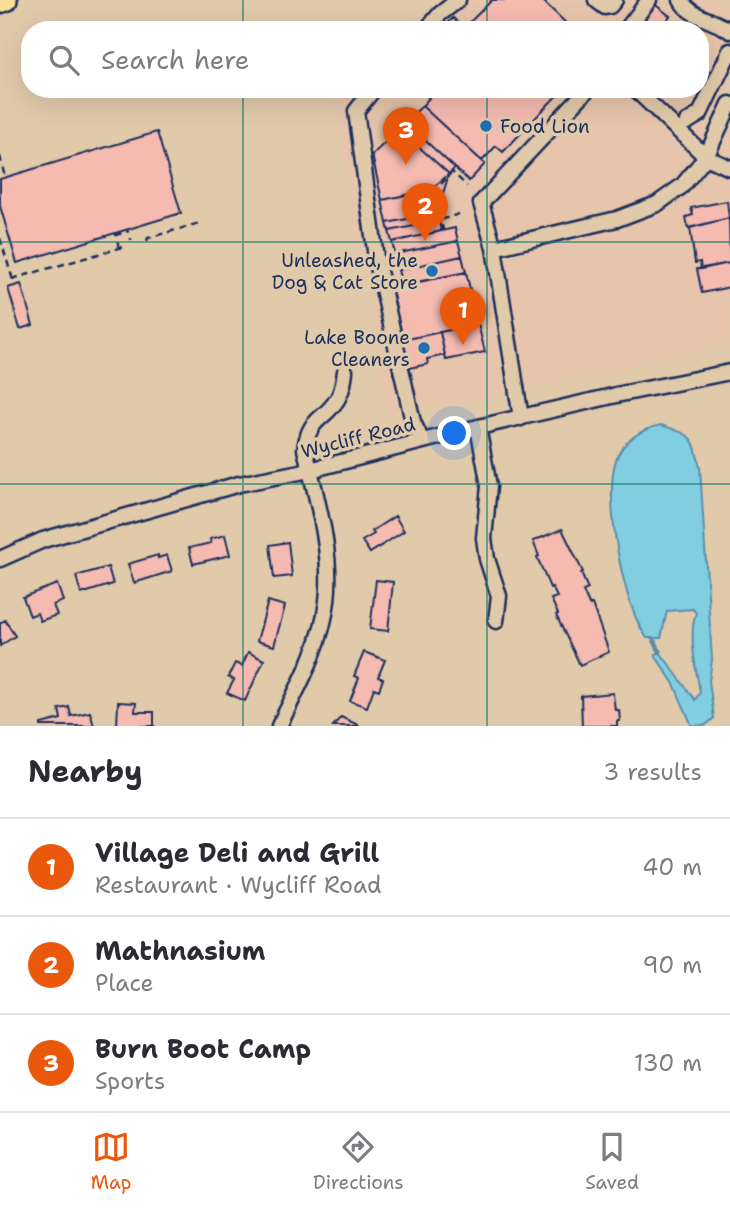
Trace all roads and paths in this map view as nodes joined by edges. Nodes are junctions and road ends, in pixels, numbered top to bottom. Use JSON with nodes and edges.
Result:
{"nodes":[{"id":1,"x":6,"y":0,"type":"edge"},
{"id":2,"x":458,"y":0,"type":"edge"},
{"id":3,"x":596,"y":0,"type":"edge"},
{"id":4,"x":615,"y":0,"type":"edge"},
{"id":5,"x":649,"y":0,"type":"edge"},
{"id":6,"x":681,"y":0,"type":"edge"},
{"id":7,"x":692,"y":0,"type":"edge"},
{"id":8,"x":0,"y":2,"type":"edge"},
{"id":9,"x":434,"y":21,"type":"edge"},
{"id":10,"x":633,"y":21,"type":"edge"},
{"id":11,"x":706,"y":21,"type":"edge"},
{"id":12,"x":725,"y":28,"type":"edge"},
{"id":13,"x":730,"y":51,"type":"edge"},
{"id":14,"x":709,"y":95,"type":"edge"},
{"id":15,"x":367,"y":98,"type":"edge"},
{"id":16,"x":580,"y":98,"type":"edge"},
{"id":17,"x":644,"y":98,"type":"edge"},
{"id":18,"x":708,"y":98,"type":"edge"},
{"id":19,"x":730,"y":104,"type":"edge"},
{"id":20,"x":687,"y":122,"type":"dead end"},
{"id":21,"x":0,"y":156,"type":"edge"},
{"id":22,"x":706,"y":157,"type":"junction"},
{"id":23,"x":730,"y":168,"type":"edge"},
{"id":24,"x":5,"y":178,"type":"dead end"},
{"id":25,"x":467,"y":186,"type":"dead end"},
{"id":26,"x":459,"y":214,"type":"dead end"},
{"id":27,"x":440,"y":219,"type":"junction"},
{"id":28,"x":200,"y":223,"type":"dead end"},
{"id":29,"x":440,"y":229,"type":"dead end"},
{"id":30,"x":129,"y":231,"type":"dead end"},
{"id":31,"x":0,"y":238,"type":"edge"},
{"id":32,"x":147,"y":241,"type":"dead end"},
{"id":33,"x":494,"y":248,"type":"junction"},
{"id":34,"x":345,"y":371,"type":"dead end"},
{"id":35,"x":730,"y":372,"type":"edge"},
{"id":36,"x":522,"y":418,"type":"junction"},
{"id":37,"x":478,"y":427,"type":"junction"},
{"id":38,"x":422,"y":441,"type":"junction"},
{"id":39,"x":310,"y":470,"type":"junction"},
{"id":40,"x":0,"y":559,"type":"edge"},
{"id":41,"x":496,"y":621,"type":"dead end"},
{"id":42,"x":279,"y":726,"type":"edge"}],
"edges":[{"from":1,"to":8,"type":"highway"},
{"from":2,"to":9,"type":"street"},
{"from":3,"to":4,"type":"street"},
{"from":5,"to":10,"type":"street"},
{"from":6,"to":11,"type":"street"},
{"from":7,"to":12,"type":"street"},
{"from":13,"to":14,"type":"street"},
{"from":15,"to":38,"type":"street"},
{"from":16,"to":33,"type":"street"},
{"from":17,"to":22,"type":"street"},
{"from":18,"to":20,"type":"street"},
{"from":19,"to":22,"type":"street"},
{"from":21,"to":24,"type":"path"},
{"from":22,"to":23,"type":"street"},
{"from":22,"to":33,"type":"street"},
{"from":25,"to":27,"type":"path"},
{"from":26,"to":27,"type":"path"},
{"from":27,"to":29,"type":"path"},
{"from":28,"to":32,"type":"path"},
{"from":30,"to":31,"type":"path"},
{"from":33,"to":36,"type":"street"},
{"from":34,"to":39,"type":"street"},
{"from":35,"to":36,"type":"street","name":"Wycliff Road"},
{"from":36,"to":37,"type":"street","name":"Wycliff Road"},
{"from":37,"to":38,"type":"street","name":"Wycliff Road"},
{"from":37,"to":41,"type":"street"},
{"from":38,"to":39,"type":"street","name":"Wycliff Road"},
{"from":39,"to":40,"type":"street","name":"Wycliff Road"},
{"from":39,"to":42,"type":"street"}]}
